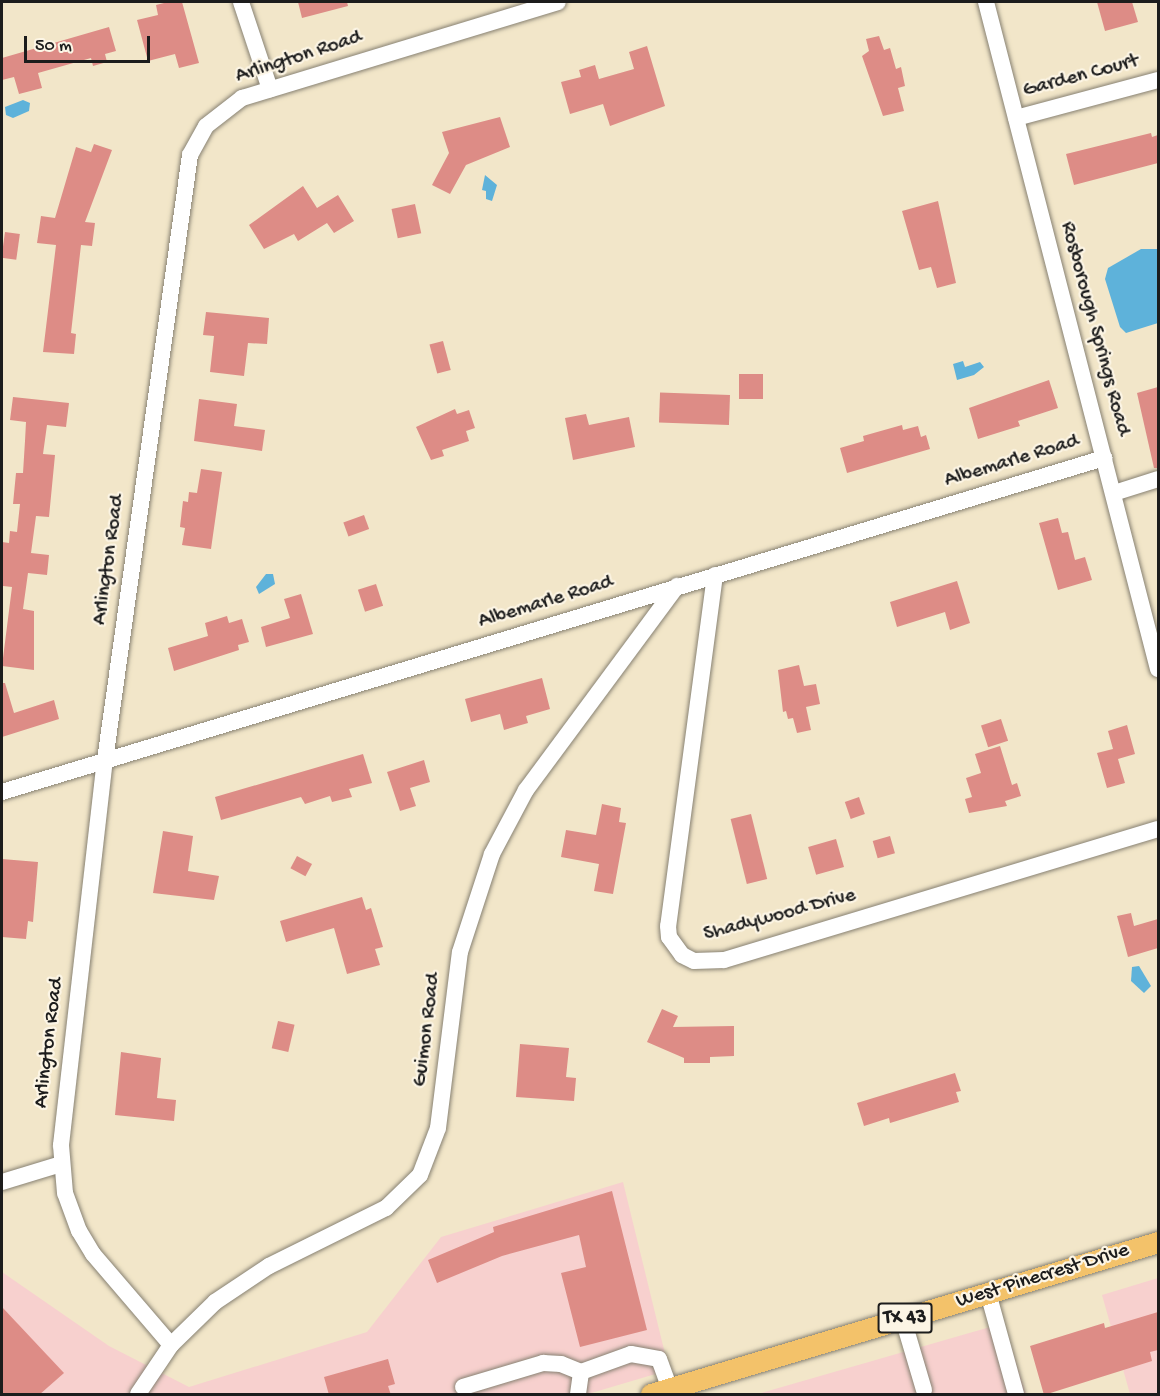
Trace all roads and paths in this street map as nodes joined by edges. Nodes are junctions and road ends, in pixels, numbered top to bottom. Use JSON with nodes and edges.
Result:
{"nodes":[{"id":1,"x":241,"y":2,"type":"edge"},
{"id":2,"x":558,"y":2,"type":"edge"},
{"id":3,"x":986,"y":2,"type":"edge"},
{"id":4,"x":1158,"y":80,"type":"edge"},
{"id":5,"x":270,"y":89,"type":"junction"},
{"id":6,"x":1016,"y":118,"type":"junction"},
{"id":7,"x":1104,"y":458,"type":"junction"},
{"id":8,"x":1158,"y":478,"type":"edge"},
{"id":9,"x":1114,"y":493,"type":"junction"},
{"id":10,"x":715,"y":575,"type":"junction"},
{"id":11,"x":677,"y":586,"type":"junction"},
{"id":12,"x":1158,"y":669,"type":"edge"},
{"id":13,"x":105,"y":760,"type":"junction"},
{"id":14,"x":2,"y":792,"type":"edge"},
{"id":15,"x":1158,"y":829,"type":"edge"},
{"id":16,"x":61,"y":1164,"type":"junction"},
{"id":17,"x":2,"y":1182,"type":"edge"},
{"id":18,"x":1158,"y":1242,"type":"edge"},
{"id":19,"x":987,"y":1293,"type":"junction"},
{"id":20,"x":903,"y":1318,"type":"junction"},
{"id":21,"x":171,"y":1345,"type":"junction"},
{"id":22,"x":581,"y":1372,"type":"junction"},
{"id":23,"x":464,"y":1387,"type":"dead end"},
{"id":24,"x":924,"y":1390,"type":"dead end"},
{"id":25,"x":661,"y":1392,"type":"edge"},
{"id":26,"x":138,"y":1395,"type":"edge"},
{"id":27,"x":578,"y":1395,"type":"edge"},
{"id":28,"x":1016,"y":1395,"type":"edge"}],
"edges":[{"from":1,"to":5,"type":"street"},
{"from":2,"to":5,"type":"street","name":"Arlington Road"},
{"from":3,"to":6,"type":"street","name":"Rosborough Springs Road"},
{"from":4,"to":6,"type":"street","name":"Garden Court"},
{"from":5,"to":13,"type":"street","name":"Arlington Road"},
{"from":6,"to":7,"type":"street","name":"Rosborough Springs Road"},
{"from":7,"to":9,"type":"street","name":"Rosborough Springs Road"},
{"from":7,"to":10,"type":"street","name":"Albemarle Road"},
{"from":8,"to":9,"type":"street"},
{"from":9,"to":12,"type":"street","name":"Rosborough Springs Road"},
{"from":10,"to":11,"type":"street","name":"Albemarle Road"},
{"from":10,"to":15,"type":"street","name":"Shadywood Drive"},
{"from":11,"to":13,"type":"street","name":"Albemarle Road"},
{"from":11,"to":21,"type":"street","name":"Guimon Road"},
{"from":13,"to":14,"type":"street","name":"Albemarle Road"},
{"from":13,"to":16,"type":"street","name":"Arlington Road"},
{"from":16,"to":17,"type":"street"},
{"from":16,"to":21,"type":"street","name":"Arlington Road"},
{"from":18,"to":19,"type":"main road","name":"West Pinecrest Drive","number":"TX 43"},
{"from":19,"to":20,"type":"main road","name":"West Pinecrest Drive","number":"TX 43"},
{"from":19,"to":28,"type":"street"},
{"from":20,"to":24,"type":"street"},
{"from":20,"to":25,"type":"main road","name":"West Pinecrest Drive","number":"TX 43"},
{"from":21,"to":26,"type":"street","name":"Guimon Road"},
{"from":22,"to":23,"type":"street"},
{"from":22,"to":25,"type":"street"},
{"from":22,"to":27,"type":"street"}]}
